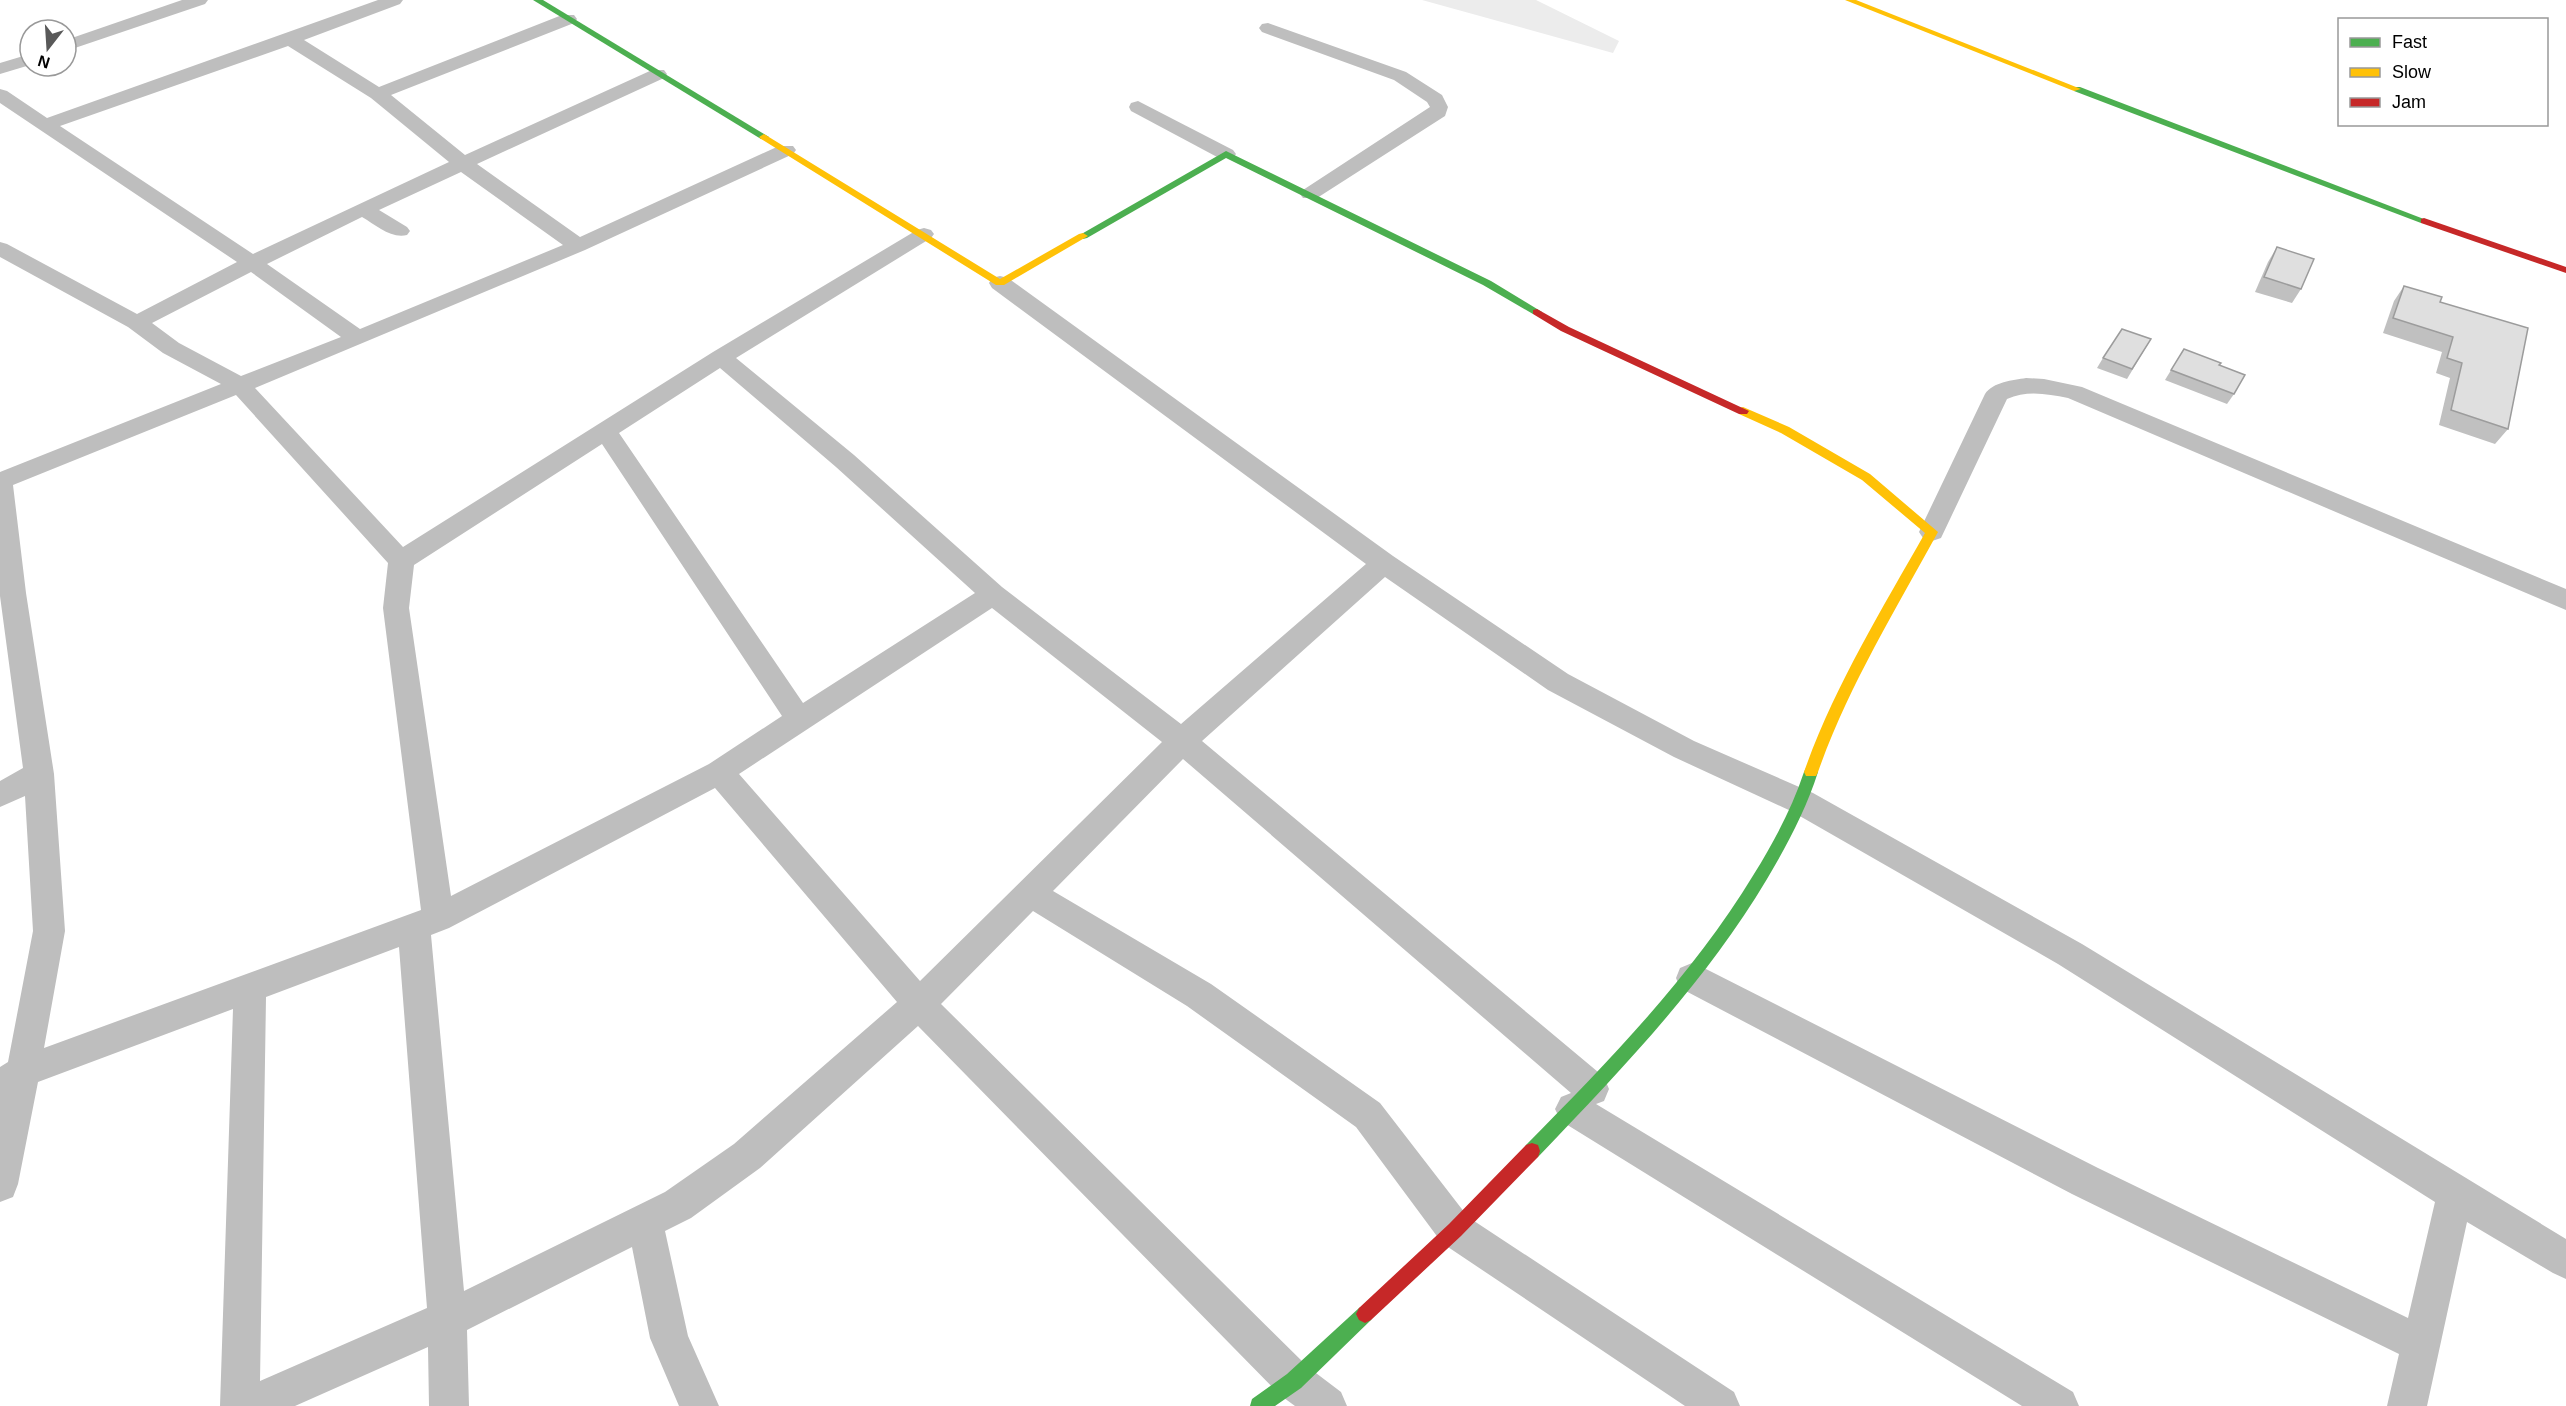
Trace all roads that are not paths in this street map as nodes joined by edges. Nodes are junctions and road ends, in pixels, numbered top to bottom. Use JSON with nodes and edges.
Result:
{"nodes":[{"id":1,"x":199,"y":0,"type":"edge"},
{"id":2,"x":393,"y":0,"type":"edge"},
{"id":3,"x":537,"y":0,"type":"edge"},
{"id":4,"x":1849,"y":0,"type":"edge"},
{"id":5,"x":568,"y":20,"type":"junction"},
{"id":6,"x":1268,"y":28,"type":"dead end"},
{"id":7,"x":290,"y":39,"type":"junction"},
{"id":8,"x":78,"y":42,"type":"edge"},
{"id":9,"x":658,"y":74,"type":"junction"},
{"id":10,"x":0,"y":94,"type":"edge"},
{"id":11,"x":378,"y":94,"type":"junction"},
{"id":12,"x":1138,"y":107,"type":"dead end"},
{"id":13,"x":46,"y":125,"type":"junction"},
{"id":14,"x":786,"y":150,"type":"junction"},
{"id":15,"x":1226,"y":154,"type":"junction"},
{"id":16,"x":462,"y":163,"type":"junction"},
{"id":17,"x":1310,"y":194,"type":"junction"},
{"id":18,"x":363,"y":209,"type":"junction"},
{"id":19,"x":399,"y":231,"type":"dead end"},
{"id":20,"x":924,"y":234,"type":"junction"},
{"id":21,"x":578,"y":246,"type":"junction"},
{"id":22,"x":0,"y":248,"type":"edge"},
{"id":23,"x":252,"y":263,"type":"junction"},
{"id":24,"x":2566,"y":270,"type":"edge"},
{"id":25,"x":1000,"y":283,"type":"junction"},
{"id":26,"x":136,"y":322,"type":"junction"},
{"id":27,"x":358,"y":338,"type":"junction"},
{"id":28,"x":721,"y":357,"type":"junction"},
{"id":29,"x":240,"y":385,"type":"junction"},
{"id":30,"x":605,"y":430,"type":"junction"},
{"id":31,"x":0,"y":481,"type":"edge"},
{"id":32,"x":1932,"y":532,"type":"junction"},
{"id":33,"x":400,"y":561,"type":"junction"},
{"id":34,"x":1384,"y":563,"type":"junction"},
{"id":35,"x":993,"y":594,"type":"junction"},
{"id":36,"x":6,"y":596,"type":"edge"},
{"id":37,"x":2566,"y":600,"type":"edge"},
{"id":38,"x":798,"y":719,"type":"junction"},
{"id":39,"x":1182,"y":741,"type":"junction"},
{"id":40,"x":719,"y":772,"type":"junction"},
{"id":41,"x":39,"y":774,"type":"junction"},
{"id":42,"x":0,"y":795,"type":"edge"},
{"id":43,"x":1802,"y":802,"type":"junction"},
{"id":44,"x":1030,"y":893,"type":"junction"},
{"id":45,"x":426,"y":922,"type":"junction"},
{"id":46,"x":1692,"y":978,"type":"junction"},
{"id":47,"x":250,"y":988,"type":"junction"},
{"id":48,"x":919,"y":1005,"type":"junction"},
{"id":49,"x":12,"y":1079,"type":"edge"},
{"id":50,"x":1583,"y":1099,"type":"junction"},
{"id":51,"x":0,"y":1184,"type":"edge"},
{"id":52,"x":2455,"y":1194,"type":"junction"},
{"id":53,"x":645,"y":1221,"type":"junction"},
{"id":54,"x":1455,"y":1230,"type":"junction"},
{"id":55,"x":2566,"y":1260,"type":"edge"},
{"id":56,"x":447,"y":1319,"type":"junction"},
{"id":57,"x":2422,"y":1344,"type":"junction"},
{"id":58,"x":1294,"y":1381,"type":"junction"},
{"id":59,"x":240,"y":1406,"type":"edge"},
{"id":60,"x":249,"y":1406,"type":"edge"},
{"id":61,"x":449,"y":1406,"type":"edge"},
{"id":62,"x":699,"y":1406,"type":"edge"},
{"id":63,"x":1259,"y":1406,"type":"edge"},
{"id":64,"x":1327,"y":1406,"type":"edge"},
{"id":65,"x":1720,"y":1406,"type":"edge"},
{"id":66,"x":2059,"y":1406,"type":"edge"},
{"id":67,"x":2407,"y":1406,"type":"edge"}],
"edges":[{"from":1,"to":8,"type":"street"},
{"from":2,"to":7,"type":"street"},
{"from":3,"to":5,"type":"main road"},
{"from":4,"to":24,"type":"main road"},
{"from":5,"to":9,"type":"main road"},
{"from":5,"to":11,"type":"street"},
{"from":6,"to":17,"type":"street"},
{"from":7,"to":11,"type":"street"},
{"from":7,"to":13,"type":"street"},
{"from":9,"to":14,"type":"main road"},
{"from":9,"to":16,"type":"street"},
{"from":10,"to":13,"type":"street"},
{"from":11,"to":16,"type":"street"},
{"from":12,"to":15,"type":"street"},
{"from":13,"to":23,"type":"street"},
{"from":14,"to":20,"type":"main road"},
{"from":14,"to":21,"type":"street"},
{"from":15,"to":17,"type":"main road"},
{"from":15,"to":25,"type":"main road"},
{"from":16,"to":18,"type":"street"},
{"from":16,"to":21,"type":"street"},
{"from":17,"to":32,"type":"main road"},
{"from":18,"to":19,"type":"street"},
{"from":18,"to":23,"type":"street"},
{"from":20,"to":25,"type":"main road"},
{"from":20,"to":28,"type":"street"},
{"from":21,"to":27,"type":"street"},
{"from":22,"to":26,"type":"street"},
{"from":23,"to":26,"type":"street"},
{"from":23,"to":27,"type":"street"},
{"from":25,"to":34,"type":"street"},
{"from":26,"to":29,"type":"street"},
{"from":27,"to":29,"type":"street"},
{"from":28,"to":30,"type":"street"},
{"from":28,"to":35,"type":"street"},
{"from":29,"to":31,"type":"street"},
{"from":29,"to":33,"type":"street"},
{"from":30,"to":33,"type":"street"},
{"from":30,"to":38,"type":"street"},
{"from":31,"to":36,"type":"street"},
{"from":32,"to":37,"type":"street"},
{"from":32,"to":43,"type":"main road"},
{"from":33,"to":45,"type":"street"},
{"from":34,"to":39,"type":"street"},
{"from":34,"to":43,"type":"street"},
{"from":35,"to":38,"type":"street"},
{"from":35,"to":39,"type":"street"},
{"from":36,"to":41,"type":"street"},
{"from":38,"to":40,"type":"street"},
{"from":39,"to":44,"type":"street"},
{"from":39,"to":50,"type":"street"},
{"from":40,"to":45,"type":"street"},
{"from":40,"to":48,"type":"street"},
{"from":41,"to":42,"type":"street"},
{"from":41,"to":49,"type":"street"},
{"from":43,"to":46,"type":"main road"},
{"from":43,"to":52,"type":"street"},
{"from":44,"to":48,"type":"street"},
{"from":44,"to":54,"type":"street"},
{"from":45,"to":47,"type":"street"},
{"from":45,"to":56,"type":"street"},
{"from":46,"to":50,"type":"main road"},
{"from":46,"to":57,"type":"street"},
{"from":47,"to":49,"type":"street"},
{"from":47,"to":59,"type":"street"},
{"from":48,"to":53,"type":"street"},
{"from":48,"to":58,"type":"street"},
{"from":49,"to":51,"type":"street"},
{"from":50,"to":54,"type":"main road"},
{"from":50,"to":66,"type":"street"},
{"from":52,"to":55,"type":"street"},
{"from":52,"to":57,"type":"street"},
{"from":53,"to":56,"type":"street"},
{"from":53,"to":62,"type":"street"},
{"from":54,"to":58,"type":"main road"},
{"from":54,"to":65,"type":"street"},
{"from":56,"to":60,"type":"street"},
{"from":56,"to":61,"type":"street"},
{"from":57,"to":67,"type":"street"},
{"from":58,"to":63,"type":"main road"},
{"from":58,"to":64,"type":"street"}]}
